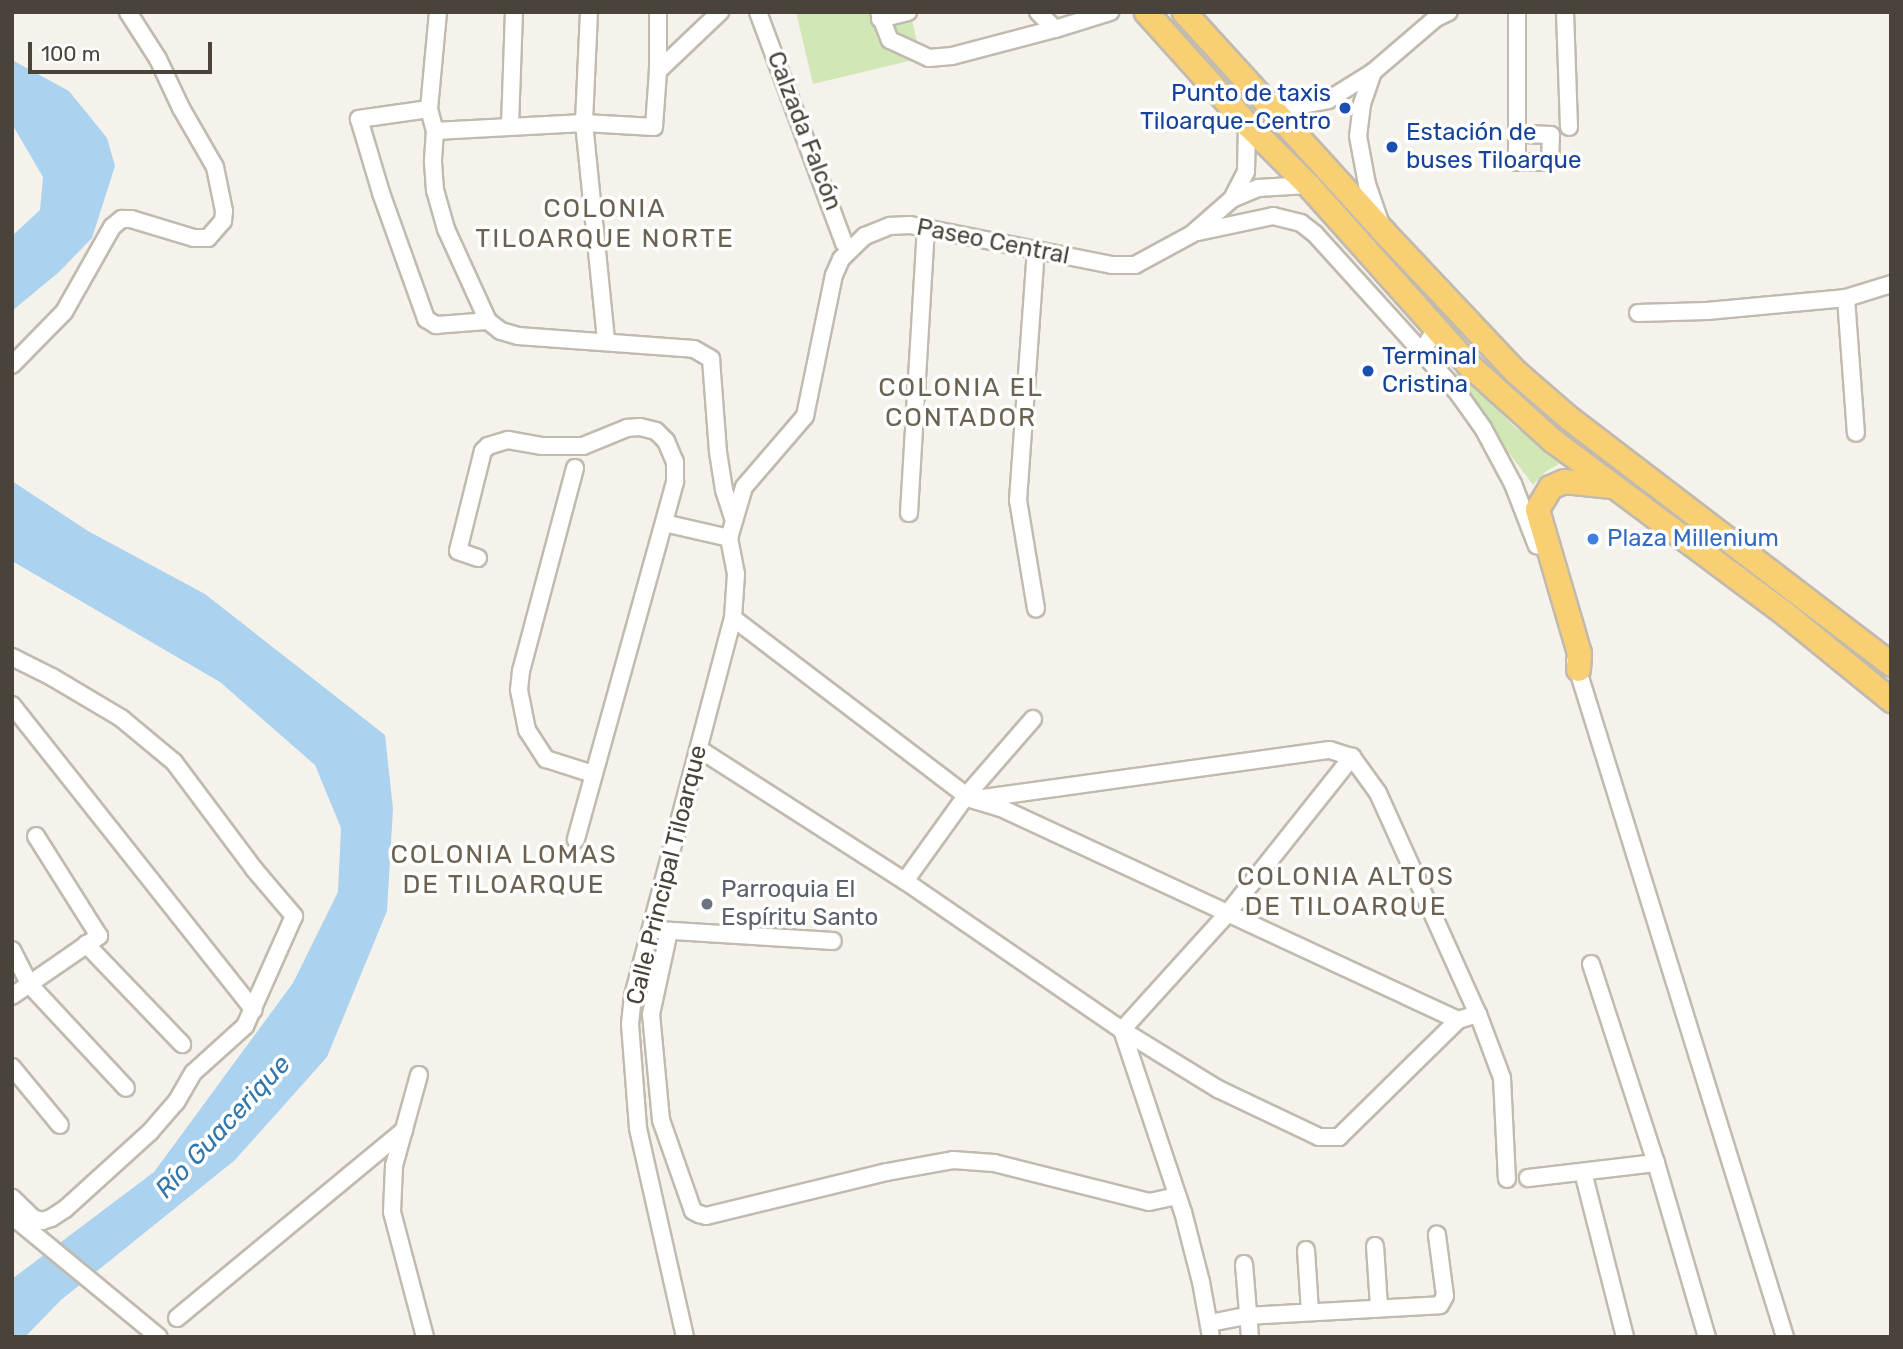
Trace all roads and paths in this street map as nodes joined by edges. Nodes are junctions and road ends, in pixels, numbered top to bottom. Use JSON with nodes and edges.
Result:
{"nodes":[{"id":1,"x":128,"y":12,"type":"edge"},
{"id":2,"x":438,"y":12,"type":"edge"},
{"id":3,"x":514,"y":12,"type":"edge"},
{"id":4,"x":589,"y":12,"type":"edge"},
{"id":5,"x":658,"y":12,"type":"edge"},
{"id":6,"x":720,"y":12,"type":"edge"},
{"id":7,"x":758,"y":12,"type":"edge"},
{"id":8,"x":908,"y":12,"type":"edge"},
{"id":9,"x":1038,"y":12,"type":"edge"},
{"id":10,"x":1110,"y":12,"type":"edge"},
{"id":11,"x":1146,"y":12,"type":"edge"},
{"id":12,"x":1184,"y":12,"type":"edge"},
{"id":13,"x":1448,"y":12,"type":"edge"},
{"id":14,"x":1517,"y":12,"type":"edge"},
{"id":15,"x":1565,"y":12,"type":"edge"},
{"id":16,"x":879,"y":15,"type":"edge"},
{"id":17,"x":1055,"y":29,"type":"junction"},
{"id":18,"x":658,"y":71,"type":"junction"},
{"id":19,"x":1373,"y":72,"type":"junction"},
{"id":20,"x":1262,"y":98,"type":"junction"},
{"id":21,"x":429,"y":109,"type":"junction"},
{"id":22,"x":584,"y":123,"type":"junction"},
{"id":23,"x":1247,"y":124,"type":"junction"},
{"id":24,"x":510,"y":126,"type":"junction"},
{"id":25,"x":1569,"y":127,"type":"dead end"},
{"id":26,"x":435,"y":131,"type":"junction"},
{"id":27,"x":1517,"y":134,"type":"dead end"},
{"id":28,"x":1308,"y":185,"type":"junction"},
{"id":29,"x":1232,"y":199,"type":"junction"},
{"id":30,"x":926,"y":227,"type":"junction"},
{"id":31,"x":1383,"y":231,"type":"junction"},
{"id":32,"x":1192,"y":234,"type":"junction"},
{"id":33,"x":849,"y":248,"type":"junction"},
{"id":34,"x":1036,"y":249,"type":"junction"},
{"id":35,"x":1891,"y":284,"type":"edge"},
{"id":36,"x":1846,"y":298,"type":"junction"},
{"id":37,"x":1638,"y":313,"type":"dead end"},
{"id":38,"x":488,"y":321,"type":"junction"},
{"id":39,"x":1435,"y":330,"type":"junction"},
{"id":40,"x":606,"y":341,"type":"junction"},
{"id":41,"x":1422,"y":352,"type":"junction"},
{"id":42,"x":12,"y":365,"type":"edge"},
{"id":43,"x":1856,"y":433,"type":"dead end"},
{"id":44,"x":575,"y":468,"type":"dead end"},
{"id":45,"x":1614,"y":487,"type":"junction"},
{"id":46,"x":909,"y":513,"type":"dead end"},
{"id":47,"x":734,"y":520,"type":"junction"},
{"id":48,"x":664,"y":523,"type":"junction"},
{"id":49,"x":729,"y":538,"type":"junction"},
{"id":50,"x":478,"y":558,"type":"dead end"},
{"id":51,"x":1036,"y":609,"type":"dead end"},
{"id":52,"x":733,"y":618,"type":"junction"},
{"id":53,"x":1821,"y":639,"type":"junction"},
{"id":54,"x":12,"y":657,"type":"edge"},
{"id":55,"x":1891,"y":664,"type":"edge"},
{"id":56,"x":1578,"y":669,"type":"junction"},
{"id":57,"x":1891,"y":685,"type":"edge"},
{"id":58,"x":1891,"y":700,"type":"edge"},
{"id":59,"x":12,"y":705,"type":"edge"},
{"id":60,"x":1032,"y":719,"type":"dead end"},
{"id":61,"x":699,"y":749,"type":"junction"},
{"id":62,"x":1352,"y":757,"type":"junction"},
{"id":63,"x":593,"y":774,"type":"junction"},
{"id":64,"x":968,"y":798,"type":"junction"},
{"id":65,"x":36,"y":836,"type":"dead end"},
{"id":66,"x":576,"y":840,"type":"dead end"},
{"id":67,"x":905,"y":881,"type":"junction"},
{"id":68,"x":1227,"y":914,"type":"junction"},
{"id":69,"x":649,"y":929,"type":"junction"},
{"id":70,"x":669,"y":931,"type":"junction"},
{"id":71,"x":833,"y":941,"type":"dead end"},
{"id":72,"x":86,"y":944,"type":"junction"},
{"id":73,"x":12,"y":950,"type":"edge"},
{"id":74,"x":1591,"y":964,"type":"dead end"},
{"id":75,"x":29,"y":984,"type":"junction"},
{"id":76,"x":12,"y":996,"type":"edge"},
{"id":77,"x":254,"y":1010,"type":"junction"},
{"id":78,"x":1478,"y":1014,"type":"junction"},
{"id":79,"x":1458,"y":1020,"type":"junction"},
{"id":80,"x":1122,"y":1030,"type":"junction"},
{"id":81,"x":183,"y":1044,"type":"dead end"},
{"id":82,"x":12,"y":1067,"type":"edge"},
{"id":83,"x":419,"y":1075,"type":"dead end"},
{"id":84,"x":126,"y":1088,"type":"dead end"},
{"id":85,"x":60,"y":1125,"type":"dead end"},
{"id":86,"x":404,"y":1130,"type":"junction"},
{"id":87,"x":1656,"y":1163,"type":"junction"},
{"id":88,"x":1583,"y":1172,"type":"junction"},
{"id":89,"x":1528,"y":1178,"type":"dead end"},
{"id":90,"x":1507,"y":1179,"type":"dead end"},
{"id":91,"x":1177,"y":1196,"type":"junction"},
{"id":92,"x":12,"y":1198,"type":"edge"},
{"id":93,"x":12,"y":1216,"type":"edge"},
{"id":94,"x":1437,"y":1235,"type":"dead end"},
{"id":95,"x":1376,"y":1246,"type":"dead end"},
{"id":96,"x":1306,"y":1250,"type":"dead end"},
{"id":97,"x":1244,"y":1264,"type":"dead end"},
{"id":98,"x":1379,"y":1307,"type":"junction"},
{"id":99,"x":1310,"y":1312,"type":"junction"},
{"id":100,"x":1246,"y":1316,"type":"junction"},
{"id":101,"x":177,"y":1318,"type":"dead end"},
{"id":102,"x":1210,"y":1330,"type":"edge"},
{"id":103,"x":159,"y":1337,"type":"edge"},
{"id":104,"x":425,"y":1337,"type":"edge"},
{"id":105,"x":685,"y":1337,"type":"edge"},
{"id":106,"x":1250,"y":1337,"type":"edge"},
{"id":107,"x":1625,"y":1337,"type":"edge"},
{"id":108,"x":1707,"y":1337,"type":"edge"},
{"id":109,"x":1785,"y":1337,"type":"edge"}],
"edges":[{"from":1,"to":42,"type":"street"},
{"from":2,"to":21,"type":"street"},
{"from":3,"to":24,"type":"street"},
{"from":4,"to":22,"type":"street"},
{"from":5,"to":18,"type":"street"},
{"from":6,"to":18,"type":"street"},
{"from":7,"to":33,"type":"street","name":"Calzada Falcón"},
{"from":8,"to":16,"type":"street"},
{"from":9,"to":17,"type":"street"},
{"from":10,"to":17,"type":"street"},
{"from":11,"to":23,"type":"highway"},
{"from":12,"to":20,"type":"highway"},
{"from":13,"to":19,"type":"street"},
{"from":14,"to":27,"type":"street"},
{"from":15,"to":25,"type":"street"},
{"from":16,"to":17,"type":"street"},
{"from":18,"to":22,"type":"street"},
{"from":19,"to":20,"type":"street"},
{"from":19,"to":31,"type":"street"},
{"from":20,"to":31,"type":"highway"},
{"from":21,"to":26,"type":"street"},
{"from":21,"to":38,"type":"street"},
{"from":22,"to":24,"type":"street"},
{"from":22,"to":40,"type":"street"},
{"from":23,"to":28,"type":"highway"},
{"from":23,"to":29,"type":"street","name":"Paseo Central"},
{"from":24,"to":26,"type":"street"},
{"from":26,"to":38,"type":"street"},
{"from":28,"to":29,"type":"street","name":"Paseo Central"},
{"from":28,"to":39,"type":"highway"},
{"from":29,"to":32,"type":"street","name":"Paseo Central"},
{"from":30,"to":33,"type":"street","name":"Paseo Central"},
{"from":30,"to":34,"type":"street","name":"Paseo Central"},
{"from":30,"to":46,"type":"street"},
{"from":31,"to":55,"type":"highway"},
{"from":32,"to":34,"type":"street","name":"Paseo Central"},
{"from":32,"to":41,"type":"street"},
{"from":33,"to":47,"type":"street"},
{"from":34,"to":51,"type":"street"},
{"from":35,"to":36,"type":"street"},
{"from":36,"to":37,"type":"street"},
{"from":36,"to":43,"type":"street"},
{"from":38,"to":40,"type":"street"},
{"from":39,"to":41,"type":"street"},
{"from":39,"to":45,"type":"highway"},
{"from":40,"to":47,"type":"street"},
{"from":41,"to":56,"type":"street"},
{"from":44,"to":63,"type":"street"},
{"from":45,"to":53,"type":"highway"},
{"from":45,"to":56,"type":"highway"},
{"from":47,"to":49,"type":"street"},
{"from":48,"to":49,"type":"street"},
{"from":48,"to":50,"type":"street"},
{"from":48,"to":63,"type":"street"},
{"from":49,"to":52,"type":"street","name":"Calle Principal Tiloarque"},
{"from":52,"to":61,"type":"street","name":"Calle Principal Tiloarque"},
{"from":52,"to":64,"type":"street"},
{"from":53,"to":57,"type":"highway"},
{"from":53,"to":58,"type":"highway"},
{"from":54,"to":77,"type":"street"},
{"from":56,"to":109,"type":"street"},
{"from":59,"to":77,"type":"street"},
{"from":60,"to":64,"type":"street"},
{"from":61,"to":67,"type":"street"},
{"from":61,"to":69,"type":"street","name":"Calle Principal Tiloarque"},
{"from":62,"to":64,"type":"street"},
{"from":62,"to":68,"type":"street"},
{"from":62,"to":78,"type":"street"},
{"from":63,"to":66,"type":"street"},
{"from":64,"to":67,"type":"street"},
{"from":64,"to":68,"type":"street"},
{"from":65,"to":72,"type":"street"},
{"from":67,"to":80,"type":"street"},
{"from":68,"to":79,"type":"street"},
{"from":68,"to":80,"type":"street"},
{"from":69,"to":70,"type":"street"},
{"from":69,"to":105,"type":"street","name":"Calle Principal Tiloarque"},
{"from":70,"to":71,"type":"street"},
{"from":70,"to":91,"type":"street"},
{"from":72,"to":75,"type":"street"},
{"from":72,"to":81,"type":"street"},
{"from":73,"to":75,"type":"street"},
{"from":74,"to":87,"type":"street"},
{"from":75,"to":76,"type":"street"},
{"from":75,"to":84,"type":"street"},
{"from":77,"to":92,"type":"street"},
{"from":78,"to":79,"type":"street"},
{"from":78,"to":90,"type":"street"},
{"from":79,"to":80,"type":"street"},
{"from":80,"to":91,"type":"street"},
{"from":82,"to":85,"type":"street"},
{"from":83,"to":86,"type":"street"},
{"from":86,"to":101,"type":"street"},
{"from":86,"to":104,"type":"street"},
{"from":87,"to":88,"type":"street"},
{"from":87,"to":108,"type":"street"},
{"from":88,"to":89,"type":"street"},
{"from":88,"to":107,"type":"street"},
{"from":91,"to":102,"type":"street"},
{"from":93,"to":103,"type":"street"},
{"from":94,"to":98,"type":"street"},
{"from":95,"to":98,"type":"street"},
{"from":96,"to":99,"type":"street"},
{"from":97,"to":100,"type":"street"},
{"from":98,"to":99,"type":"street"},
{"from":99,"to":100,"type":"street"},
{"from":100,"to":102,"type":"street"},
{"from":100,"to":106,"type":"street"}]}
